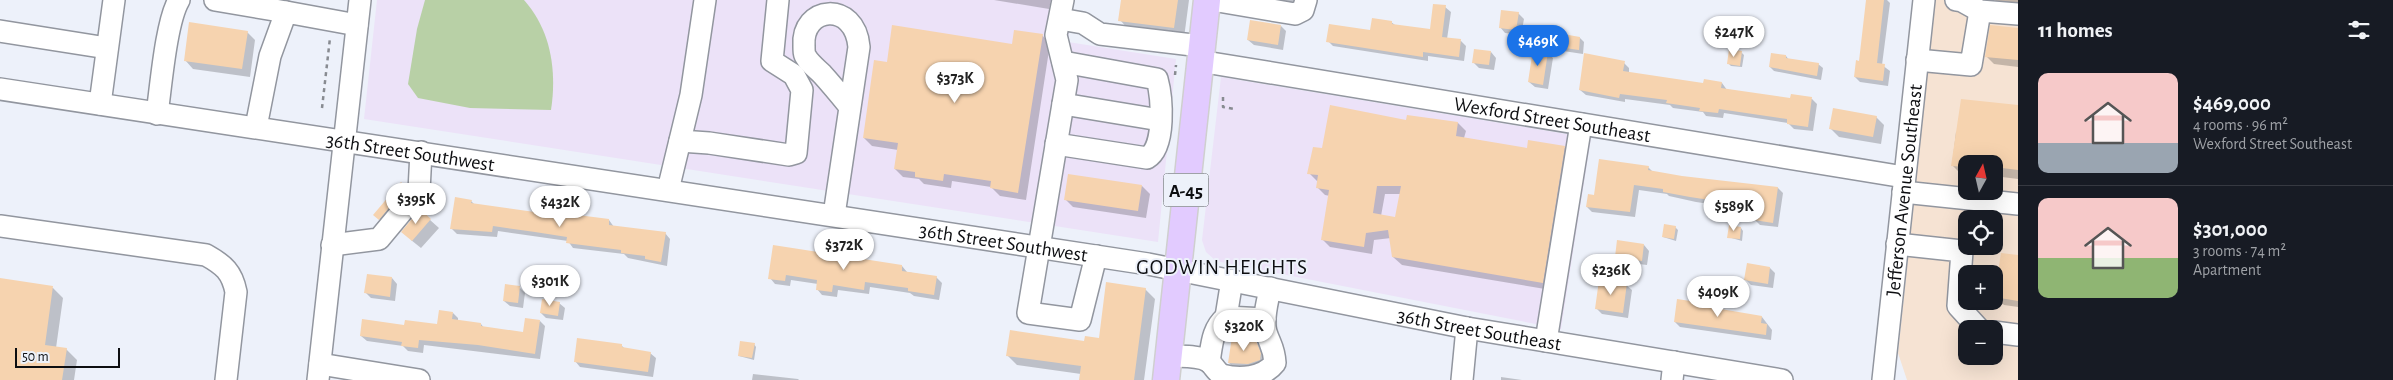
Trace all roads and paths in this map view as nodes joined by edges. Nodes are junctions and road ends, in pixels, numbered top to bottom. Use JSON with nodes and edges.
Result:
{"nodes":[{"id":1,"x":114,"y":0,"type":"edge"},
{"id":2,"x":179,"y":0,"type":"edge"},
{"id":3,"x":215,"y":0,"type":"edge"},
{"id":4,"x":360,"y":0,"type":"edge"},
{"id":5,"x":705,"y":0,"type":"edge"},
{"id":6,"x":778,"y":0,"type":"edge"},
{"id":7,"x":1207,"y":0,"type":"edge"},
{"id":8,"x":1212,"y":0,"type":"edge"},
{"id":9,"x":1306,"y":0,"type":"edge"},
{"id":10,"x":1924,"y":0,"type":"edge"},
{"id":11,"x":1956,"y":0,"type":"edge"},
{"id":12,"x":1061,"y":9,"type":"edge"},
{"id":13,"x":1980,"y":11,"type":"junction"},
{"id":14,"x":286,"y":12,"type":"junction"},
{"id":15,"x":2018,"y":14,"type":"edge"},
{"id":16,"x":332,"y":20,"type":"junction"},
{"id":17,"x":357,"y":25,"type":"junction"},
{"id":18,"x":0,"y":31,"type":"edge"},
{"id":19,"x":107,"y":48,"type":"junction"},
{"id":20,"x":1200,"y":54,"type":"junction"},
{"id":21,"x":1917,"y":60,"type":"junction"},
{"id":22,"x":1063,"y":62,"type":"junction"},
{"id":23,"x":0,"y":89,"type":"edge"},
{"id":24,"x":1224,"y":97,"type":"dead end"},
{"id":25,"x":100,"y":104,"type":"junction"},
{"id":26,"x":1063,"y":104,"type":"junction"},
{"id":27,"x":850,"y":106,"type":"dead end"},
{"id":28,"x":322,"y":108,"type":"dead end"},
{"id":29,"x":1234,"y":109,"type":"dead end"},
{"id":30,"x":157,"y":114,"type":"junction"},
{"id":31,"x":1160,"y":120,"type":"junction"},
{"id":32,"x":1581,"y":124,"type":"junction"},
{"id":33,"x":256,"y":126,"type":"junction"},
{"id":34,"x":344,"y":140,"type":"junction"},
{"id":35,"x":680,"y":141,"type":"junction"},
{"id":36,"x":1056,"y":144,"type":"junction"},
{"id":37,"x":421,"y":152,"type":"junction"},
{"id":38,"x":1904,"y":185,"type":"junction"},
{"id":39,"x":668,"y":190,"type":"junction"},
{"id":40,"x":2018,"y":204,"type":"edge"},
{"id":41,"x":834,"y":215,"type":"junction"},
{"id":42,"x":0,"y":226,"type":"edge"},
{"id":43,"x":1897,"y":244,"type":"junction"},
{"id":44,"x":332,"y":245,"type":"junction"},
{"id":45,"x":1039,"y":247,"type":"junction"},
{"id":46,"x":1096,"y":256,"type":"junction"},
{"id":47,"x":1178,"y":269,"type":"junction"},
{"id":48,"x":1232,"y":280,"type":"junction"},
{"id":49,"x":1270,"y":288,"type":"junction"},
{"id":50,"x":1226,"y":317,"type":"junction"},
{"id":51,"x":1265,"y":319,"type":"junction"},
{"id":52,"x":1971,"y":320,"type":"edge"},
{"id":53,"x":1467,"y":328,"type":"junction"},
{"id":54,"x":2003,"y":333,"type":"edge"},
{"id":55,"x":2018,"y":334,"type":"edge"},
{"id":56,"x":1546,"y":341,"type":"junction"},
{"id":57,"x":1209,"y":362,"type":"junction"},
{"id":58,"x":1167,"y":368,"type":"edge"},
{"id":59,"x":1673,"y":371,"type":"edge"},
{"id":60,"x":319,"y":372,"type":"edge"},
{"id":61,"x":226,"y":380,"type":"edge"},
{"id":62,"x":419,"y":380,"type":"edge"},
{"id":63,"x":1462,"y":380,"type":"edge"},
{"id":64,"x":1782,"y":380,"type":"edge"},
{"id":65,"x":1883,"y":380,"type":"edge"}],
"edges":[{"from":1,"to":19,"type":"street"},
{"from":2,"to":30,"type":"street"},
{"from":3,"to":14,"type":"street"},
{"from":4,"to":17,"type":"street"},
{"from":5,"to":35,"type":"street"},
{"from":6,"to":35,"type":"street"},
{"from":7,"to":20,"type":"main road","number":"A-45"},
{"from":8,"to":9,"type":"street"},
{"from":10,"to":21,"type":"street","name":"Jefferson Avenue Southeast"},
{"from":11,"to":13,"type":"street"},
{"from":12,"to":20,"type":"street","name":"Wexford Street Southeast"},
{"from":12,"to":22,"type":"street"},
{"from":13,"to":15,"type":"street"},
{"from":13,"to":21,"type":"street"},
{"from":14,"to":16,"type":"street"},
{"from":14,"to":33,"type":"street"},
{"from":16,"to":17,"type":"street"},
{"from":16,"to":28,"type":"path"},
{"from":17,"to":34,"type":"street"},
{"from":18,"to":19,"type":"street"},
{"from":19,"to":25,"type":"street"},
{"from":20,"to":32,"type":"street","name":"Wexford Street Southeast"},
{"from":20,"to":47,"type":"main road","number":"A-45"},
{"from":21,"to":38,"type":"street","name":"Jefferson Avenue Southeast"},
{"from":22,"to":26,"type":"street"},
{"from":22,"to":31,"type":"street"},
{"from":23,"to":25,"type":"street","name":"36th Street Southwest"},
{"from":24,"to":29,"type":"path"},
{"from":25,"to":30,"type":"street","name":"36th Street Southwest"},
{"from":26,"to":31,"type":"street"},
{"from":26,"to":36,"type":"street"},
{"from":27,"to":41,"type":"street"},
{"from":30,"to":33,"type":"street","name":"36th Street Southwest"},
{"from":31,"to":36,"type":"street"},
{"from":32,"to":38,"type":"street","name":"Wexford Street Southeast"},
{"from":32,"to":56,"type":"street"},
{"from":33,"to":34,"type":"street","name":"36th Street Southwest"},
{"from":34,"to":37,"type":"street","name":"36th Street Southwest"},
{"from":34,"to":44,"type":"street"},
{"from":35,"to":39,"type":"street"},
{"from":36,"to":45,"type":"street"},
{"from":37,"to":39,"type":"street","name":"36th Street Southwest"},
{"from":37,"to":44,"type":"street"},
{"from":38,"to":40,"type":"street","name":"Wexford Street Southeast"},
{"from":38,"to":43,"type":"street","name":"Jefferson Avenue Southeast"},
{"from":39,"to":41,"type":"street","name":"36th Street Southwest"},
{"from":41,"to":45,"type":"street","name":"36th Street Southwest"},
{"from":42,"to":61,"type":"street"},
{"from":43,"to":52,"type":"street"},
{"from":43,"to":65,"type":"street","name":"Jefferson Avenue Southeast"},
{"from":44,"to":60,"type":"street"},
{"from":45,"to":46,"type":"street","name":"36th Street Southwest"},
{"from":45,"to":46,"type":"street"},
{"from":46,"to":47,"type":"street","name":"36th Street Southwest"},
{"from":47,"to":48,"type":"street","name":"36th Street Southeast"},
{"from":47,"to":58,"type":"main road","number":"A-45"},
{"from":48,"to":49,"type":"street","name":"36th Street Southeast"},
{"from":48,"to":50,"type":"street"},
{"from":49,"to":51,"type":"street"},
{"from":49,"to":53,"type":"street","name":"36th Street Southeast"},
{"from":50,"to":51,"type":"street"},
{"from":50,"to":57,"type":"street"},
{"from":51,"to":57,"type":"street"},
{"from":53,"to":56,"type":"street","name":"36th Street Southeast"},
{"from":53,"to":63,"type":"street"},
{"from":54,"to":55,"type":"street"},
{"from":56,"to":59,"type":"street","name":"36th Street Southeast"},
{"from":57,"to":58,"type":"street"},
{"from":59,"to":64,"type":"street","name":"36th Street Southeast"},
{"from":60,"to":62,"type":"street"}]}
